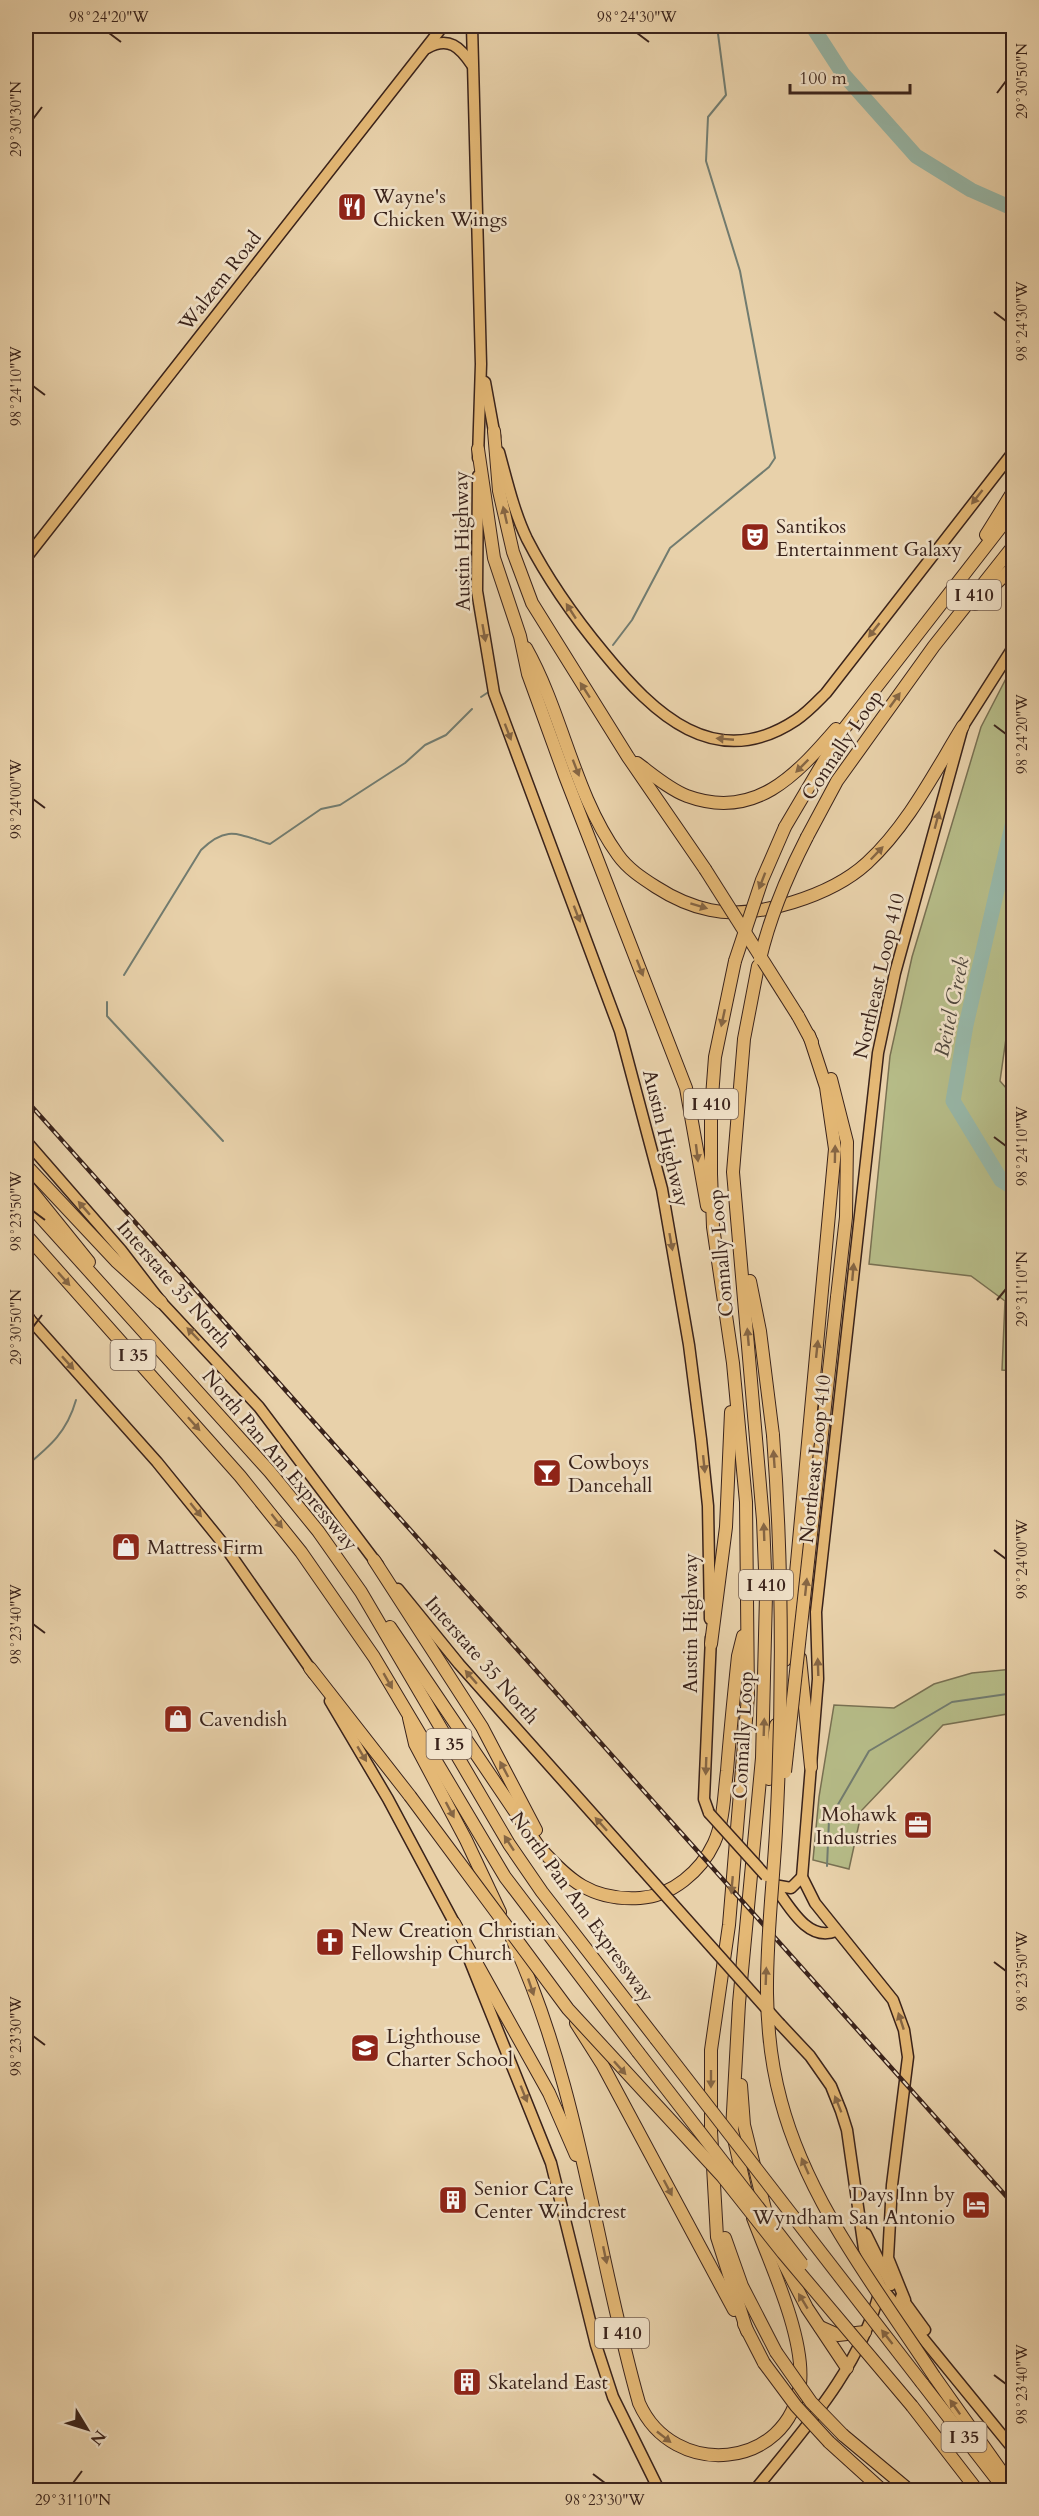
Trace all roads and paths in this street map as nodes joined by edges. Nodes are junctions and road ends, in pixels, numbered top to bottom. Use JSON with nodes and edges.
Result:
{"nodes":[{"id":1,"x":444,"y":26,"type":"edge"},
{"id":2,"x":472,"y":26,"type":"edge"},
{"id":3,"x":424,"y":50,"type":"junction"},
{"id":4,"x":472,"y":65,"type":"junction"},
{"id":5,"x":481,"y":364,"type":"junction"},
{"id":6,"x":494,"y":431,"type":"junction"},
{"id":7,"x":478,"y":449,"type":"junction"},
{"id":8,"x":1014,"y":451,"type":"edge"},
{"id":9,"x":1014,"y":490,"type":"edge"},
{"id":10,"x":1014,"y":510,"type":"edge"},
{"id":11,"x":1014,"y":545,"type":"edge"},
{"id":12,"x":26,"y":558,"type":"edge"},
{"id":13,"x":1014,"y":566,"type":"edge"},
{"id":14,"x":951,"y":591,"type":"junction"},
{"id":15,"x":520,"y":636,"type":"junction"},
{"id":16,"x":934,"y":646,"type":"junction"},
{"id":17,"x":1014,"y":646,"type":"edge"},
{"id":18,"x":883,"y":675,"type":"junction"},
{"id":19,"x":963,"y":726,"type":"junction"},
{"id":20,"x":628,"y":757,"type":"junction"},
{"id":21,"x":808,"y":1035,"type":"junction"},
{"id":22,"x":26,"y":1141,"type":"edge"},
{"id":23,"x":26,"y":1165,"type":"edge"},
{"id":24,"x":26,"y":1184,"type":"edge"},
{"id":25,"x":26,"y":1201,"type":"edge"},
{"id":26,"x":738,"y":1218,"type":"junction"},
{"id":27,"x":26,"y":1235,"type":"edge"},
{"id":28,"x":716,"y":1250,"type":"junction"},
{"id":29,"x":161,"y":1302,"type":"junction"},
{"id":30,"x":122,"y":1306,"type":"junction"},
{"id":31,"x":27,"y":1316,"type":"edge"},
{"id":32,"x":733,"y":1363,"type":"junction"},
{"id":33,"x":374,"y":1560,"type":"junction"},
{"id":34,"x":361,"y":1592,"type":"junction"},
{"id":35,"x":794,"y":1595,"type":"junction"},
{"id":36,"x":748,"y":1617,"type":"junction"},
{"id":37,"x":711,"y":1644,"type":"junction"},
{"id":38,"x":310,"y":1668,"type":"junction"},
{"id":39,"x":409,"y":1718,"type":"junction"},
{"id":40,"x":811,"y":1767,"type":"junction"},
{"id":41,"x":776,"y":1832,"type":"junction"},
{"id":42,"x":564,"y":1875,"type":"junction"},
{"id":43,"x":802,"y":1877,"type":"junction"},
{"id":44,"x":769,"y":1880,"type":"junction"},
{"id":45,"x":454,"y":1923,"type":"junction"},
{"id":46,"x":836,"y":1931,"type":"junction"},
{"id":47,"x":743,"y":1952,"type":"junction"},
{"id":48,"x":568,"y":2009,"type":"junction"},
{"id":49,"x":738,"y":2033,"type":"junction"},
{"id":50,"x":589,"y":2185,"type":"junction"},
{"id":51,"x":714,"y":2187,"type":"junction"},
{"id":52,"x":861,"y":2223,"type":"junction"},
{"id":53,"x":881,"y":2287,"type":"junction"},
{"id":54,"x":905,"y":2300,"type":"junction"},
{"id":55,"x":820,"y":2326,"type":"junction"},
{"id":56,"x":747,"y":2331,"type":"junction"},
{"id":57,"x":865,"y":2332,"type":"junction"},
{"id":58,"x":847,"y":2368,"type":"junction"},
{"id":59,"x":964,"y":2385,"type":"junction"},
{"id":60,"x":912,"y":2406,"type":"junction"},
{"id":61,"x":1014,"y":2450,"type":"edge"},
{"id":62,"x":1014,"y":2489,"type":"edge"},
{"id":63,"x":659,"y":2490,"type":"edge"},
{"id":64,"x":755,"y":2490,"type":"edge"},
{"id":65,"x":882,"y":2490,"type":"edge"},
{"id":66,"x":909,"y":2490,"type":"edge"},
{"id":67,"x":977,"y":2490,"type":"edge"},
{"id":68,"x":1005,"y":2490,"type":"edge"}],
"edges":[{"from":1,"to":3,"type":"main road","name":"Walzem Road"},
{"from":2,"to":4,"type":"main road","name":"Austin Highway"},
{"from":3,"to":4,"type":"main road"},
{"from":3,"to":12,"type":"main road","name":"Walzem Road"},
{"from":4,"to":5,"type":"main road","name":"Austin Highway"},
{"from":5,"to":6,"type":"main road","name":"Austin Highway"},
{"from":5,"to":7,"type":"main road","name":"Austin Highway"},
{"from":8,"to":6,"type":"main road","name":"Austin Highway","one_way":true},
{"from":20,"to":6,"type":"highway","one_way":true},
{"from":7,"to":15,"type":"highway"},
{"from":7,"to":37,"type":"main road","name":"Austin Highway","one_way":true},
{"from":9,"to":14,"type":"highway"},
{"from":10,"to":14,"type":"highway","name":"Connally Loop","number":"I 410"},
{"from":11,"to":16,"type":"highway","name":"Connally Loop","number":"I 410"},
{"from":13,"to":16,"type":"highway"},
{"from":14,"to":18,"type":"highway","name":"Connally Loop","number":"I 410"},
{"from":15,"to":19,"type":"highway","one_way":true},
{"from":15,"to":28,"type":"highway","one_way":true},
{"from":26,"to":16,"type":"highway","name":"Connally Loop","number":"I 410","one_way":true,"bridge":true},
{"from":17,"to":19,"type":"main road","name":"Northeast Loop 410"},
{"from":18,"to":20,"type":"highway","one_way":true},
{"from":18,"to":28,"type":"highway","name":"Connally Loop","number":"I 410","one_way":true,"bridge":true},
{"from":40,"to":19,"type":"main road","name":"Northeast Loop 410","one_way":true},
{"from":20,"to":21,"type":"highway","bridge":true},
{"from":35,"to":21,"type":"highway","one_way":true},
{"from":41,"to":21,"type":"highway","one_way":true,"bridge":true},
{"from":29,"to":22,"type":"main road","name":"Interstate 35 North","one_way":true},
{"from":23,"to":29,"type":"highway"},
{"from":24,"to":30,"type":"highway"},
{"from":25,"to":30,"type":"highway","name":"North Pan Am Expressway","number":"I 35"},
{"from":41,"to":26,"type":"highway","one_way":true,"bridge":true},
{"from":47,"to":26,"type":"highway","name":"Connally Loop","number":"I 410","one_way":true},
{"from":27,"to":39,"type":"highway","name":"North Pan Am Expressway","number":"I 35","one_way":true},
{"from":28,"to":32,"type":"highway","name":"Connally Loop","number":"I 410"},
{"from":33,"to":29,"type":"main road","name":"Interstate 35 North","one_way":true},
{"from":30,"to":34,"type":"highway","name":"North Pan Am Expressway","number":"I 35"},
{"from":31,"to":38,"type":"main road","one_way":true},
{"from":32,"to":36,"type":"highway","name":"Connally Loop","number":"I 410"},
{"from":32,"to":37,"type":"highway"},
{"from":42,"to":33,"type":"highway","one_way":true},
{"from":52,"to":33,"type":"main road","name":"Interstate 35 North","one_way":true,"bridge":true},
{"from":34,"to":42,"type":"highway","number":"I 410"},
{"from":68,"to":34,"type":"highway","name":"North Pan Am Expressway","number":"I 35","one_way":true,"bridge":true},
{"from":35,"to":40,"type":"highway"},
{"from":35,"to":47,"type":"highway"},
{"from":36,"to":42,"type":"highway","number":"I 410"},
{"from":36,"to":51,"type":"highway","one_way":true},
{"from":37,"to":44,"type":"main road","name":"Austin Highway","one_way":true,"bridge":true},
{"from":38,"to":45,"type":"main road","one_way":true},
{"from":38,"to":48,"type":"highway","bridge":true},
{"from":39,"to":50,"type":"highway","number":"I 410","one_way":true},
{"from":39,"to":60,"type":"highway","name":"North Pan Am Expressway","number":"I 35","bridge":true},
{"from":40,"to":43,"type":"main road","name":"Northeast Loop 410"},
{"from":62,"to":41,"type":"highway","one_way":true,"bridge":true},
{"from":43,"to":44,"type":"main road"},
{"from":43,"to":46,"type":"main road"},
{"from":44,"to":46,"type":"main road","name":"Austin Highway"},
{"from":45,"to":50,"type":"highway"},
{"from":45,"to":63,"type":"main road","one_way":true},
{"from":54,"to":46,"type":"main road","one_way":true},
{"from":47,"to":49,"type":"highway","name":"Connally Loop","number":"I 410"},
{"from":48,"to":56,"type":"highway","one_way":true,"bridge":true},
{"from":48,"to":60,"type":"highway","one_way":true,"bridge":true},
{"from":50,"to":49,"type":"highway","number":"I 410","one_way":true},
{"from":55,"to":49,"type":"highway","one_way":true},
{"from":51,"to":56,"type":"highway"},
{"from":51,"to":66,"type":"highway","bridge":true},
{"from":52,"to":53,"type":"main road","name":"Interstate 35 North"},
{"from":52,"to":54,"type":"main road","name":"Interstate 35 North"},
{"from":53,"to":57,"type":"main road"},
{"from":53,"to":59,"type":"main road","name":"Interstate 35 North"},
{"from":54,"to":59,"type":"main road","name":"Interstate 35 North"},
{"from":55,"to":57,"type":"highway"},
{"from":55,"to":58,"type":"highway"},
{"from":56,"to":65,"type":"highway","bridge":true},
{"from":57,"to":58,"type":"main road"},
{"from":58,"to":64,"type":"main road"},
{"from":59,"to":61,"type":"main road","name":"Interstate 35 North"},
{"from":60,"to":67,"type":"highway","name":"North Pan Am Expressway","number":"I 35"}]}
